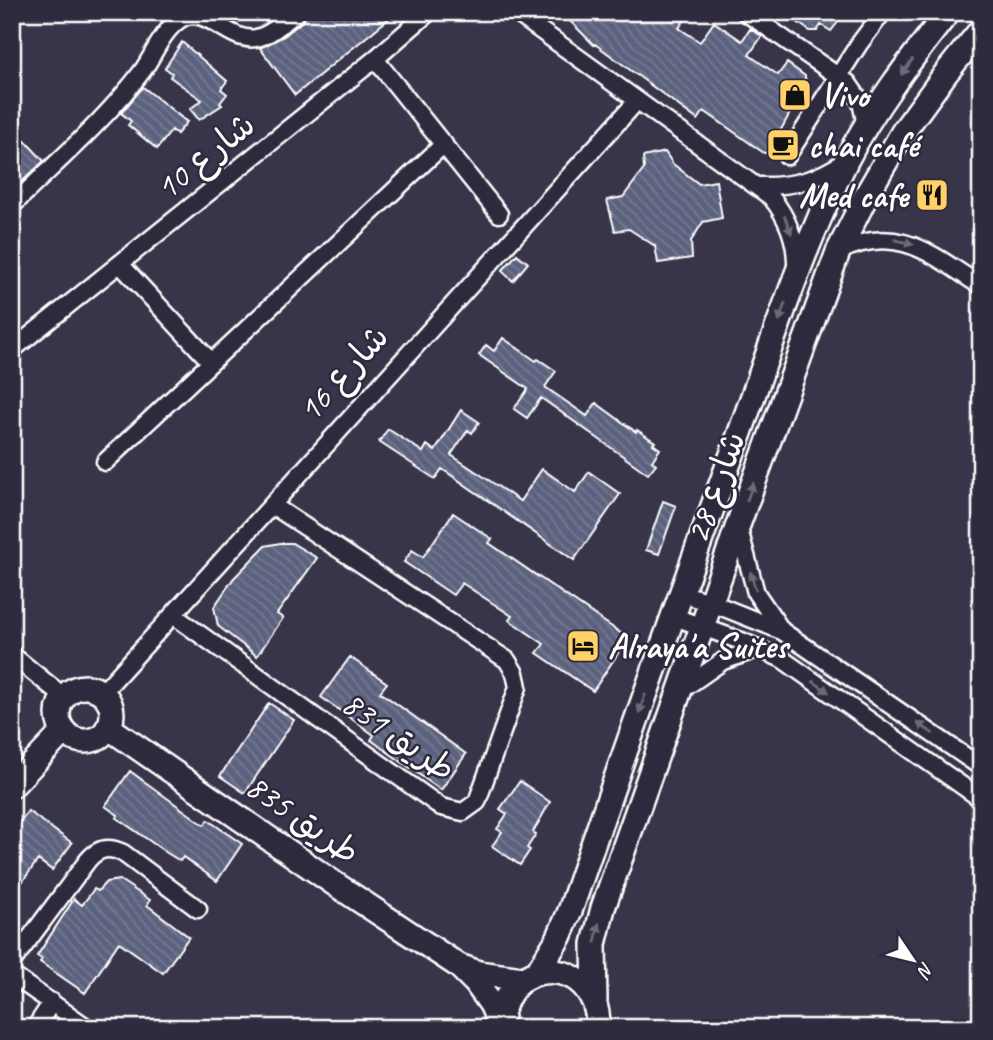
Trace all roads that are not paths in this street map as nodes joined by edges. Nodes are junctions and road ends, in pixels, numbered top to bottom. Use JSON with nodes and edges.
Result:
{"nodes":[{"id":1,"x":298,"y":12,"type":"edge"},
{"id":2,"x":515,"y":12,"type":"edge"},
{"id":3,"x":745,"y":12,"type":"edge"},
{"id":4,"x":883,"y":12,"type":"edge"},
{"id":5,"x":947,"y":12,"type":"edge"},
{"id":6,"x":421,"y":15,"type":"edge"},
{"id":7,"x":981,"y":30,"type":"edge"},
{"id":8,"x":981,"y":43,"type":"edge"},
{"id":9,"x":375,"y":59,"type":"junction"},
{"id":10,"x":946,"y":73,"type":"junction"},
{"id":11,"x":838,"y":75,"type":"junction"},
{"id":12,"x":637,"y":101,"type":"junction"},
{"id":13,"x":866,"y":125,"type":"junction"},
{"id":14,"x":444,"y":144,"type":"junction"},
{"id":15,"x":787,"y":156,"type":"dead end"},
{"id":16,"x":846,"y":161,"type":"junction"},
{"id":17,"x":759,"y":186,"type":"junction"},
{"id":18,"x":12,"y":206,"type":"edge"},
{"id":19,"x":499,"y":214,"type":"dead end"},
{"id":20,"x":838,"y":252,"type":"junction"},
{"id":21,"x":120,"y":264,"type":"junction"},
{"id":22,"x":795,"y":273,"type":"junction"},
{"id":23,"x":981,"y":286,"type":"edge"},
{"id":24,"x":14,"y":344,"type":"edge"},
{"id":25,"x":211,"y":362,"type":"junction"},
{"id":26,"x":105,"y":462,"type":"dead end"},
{"id":27,"x":271,"y":505,"type":"junction"},
{"id":28,"x":738,"y":525,"type":"junction"},
{"id":29,"x":680,"y":593,"type":"junction"},
{"id":30,"x":712,"y":603,"type":"junction"},
{"id":31,"x":173,"y":615,"type":"junction"},
{"id":32,"x":672,"y":616,"type":"junction"},
{"id":33,"x":703,"y":627,"type":"junction"},
{"id":34,"x":782,"y":631,"type":"junction"},
{"id":35,"x":760,"y":648,"type":"junction"},
{"id":36,"x":12,"y":655,"type":"edge"},
{"id":37,"x":680,"y":691,"type":"junction"},
{"id":38,"x":102,"y":693,"type":"junction"},
{"id":39,"x":64,"y":697,"type":"junction"},
{"id":40,"x":108,"y":727,"type":"junction"},
{"id":41,"x":64,"y":731,"type":"junction"},
{"id":42,"x":981,"y":767,"type":"edge"},
{"id":43,"x":12,"y":786,"type":"edge"},
{"id":44,"x":981,"y":799,"type":"edge"},
{"id":45,"x":198,"y":909,"type":"dead end"},
{"id":46,"x":12,"y":962,"type":"edge"},
{"id":47,"x":459,"y":966,"type":"junction"},
{"id":48,"x":12,"y":975,"type":"edge"},
{"id":49,"x":530,"y":976,"type":"junction"},
{"id":50,"x":594,"y":1001,"type":"junction"},
{"id":51,"x":52,"y":1002,"type":"junction"},
{"id":52,"x":501,"y":1027,"type":"edge"},
{"id":53,"x":35,"y":1028,"type":"edge"},
{"id":54,"x":88,"y":1028,"type":"edge"},
{"id":55,"x":598,"y":1028,"type":"edge"}],
"edges":[{"from":1,"to":18,"type":"street"},
{"from":2,"to":12,"type":"street"},
{"from":3,"to":11,"type":"street"},
{"from":4,"to":11,"type":"street"},
{"from":5,"to":13,"type":"main road","name":"شارع 28","one_way":true},
{"from":6,"to":9,"type":"street","name":"شارع 10"},
{"from":7,"to":10,"type":"main road","name":"شارع 28"},
{"from":8,"to":10,"type":"main road"},
{"from":9,"to":14,"type":"street"},
{"from":9,"to":21,"type":"street","name":"شارع 10"},
{"from":10,"to":20,"type":"main road","name":"شارع 28"},
{"from":11,"to":13,"type":"street"},
{"from":11,"to":15,"type":"street"},
{"from":12,"to":17,"type":"street"},
{"from":12,"to":27,"type":"street","name":"شارع 16"},
{"from":13,"to":16,"type":"main road","name":"شارع 28"},
{"from":14,"to":19,"type":"street"},
{"from":14,"to":25,"type":"street"},
{"from":16,"to":17,"type":"street"},
{"from":16,"to":22,"type":"main road","name":"شارع 28"},
{"from":17,"to":22,"type":"street","one_way":true},
{"from":20,"to":23,"type":"street","one_way":true},
{"from":28,"to":20,"type":"main road","name":"شارع 28","one_way":true},
{"from":21,"to":24,"type":"street","name":"شارع 10"},
{"from":21,"to":25,"type":"street"},
{"from":22,"to":29,"type":"main road","name":"شارع 28","one_way":true},
{"from":25,"to":26,"type":"street"},
{"from":27,"to":31,"type":"street","name":"شارع 16"},
{"from":27,"to":31,"type":"street","name":"طريق 831"},
{"from":28,"to":30,"type":"main road","name":"شارع 28"},
{"from":34,"to":28,"type":"street","one_way":true},
{"from":29,"to":30,"type":"street"},
{"from":29,"to":32,"type":"main road","name":"شارع 28"},
{"from":30,"to":33,"type":"main road","name":"شارع 28"},
{"from":30,"to":34,"type":"street"},
{"from":31,"to":38,"type":"street","name":"شارع 16"},
{"from":32,"to":33,"type":"street"},
{"from":32,"to":49,"type":"main road","name":"شارع 28","one_way":true},
{"from":33,"to":35,"type":"street"},
{"from":33,"to":37,"type":"main road","name":"شارع 28"},
{"from":42,"to":34,"type":"street","one_way":true},
{"from":35,"to":37,"type":"street"},
{"from":35,"to":44,"type":"street","one_way":true},
{"from":36,"to":39,"type":"street"},
{"from":50,"to":37,"type":"main road","name":"شارع 28","one_way":true},
{"from":38,"to":39,"type":"main road"},
{"from":38,"to":40,"type":"main road"},
{"from":39,"to":41,"type":"main road"},
{"from":40,"to":41,"type":"main road"},
{"from":40,"to":47,"type":"main road","name":"طريق 835"},
{"from":41,"to":43,"type":"main road"},
{"from":45,"to":46,"type":"street"},
{"from":47,"to":49,"type":"main road","name":"طريق 835"},
{"from":47,"to":52,"type":"main road","name":"طريق 835"},
{"from":48,"to":51,"type":"street"},
{"from":49,"to":50,"type":"main road","name":"طريق 835"},
{"from":49,"to":52,"type":"main road","name":"شارع 28"},
{"from":50,"to":55,"type":"main road","name":"شارع 28"},
{"from":51,"to":53,"type":"street"},
{"from":51,"to":54,"type":"street"}]}
